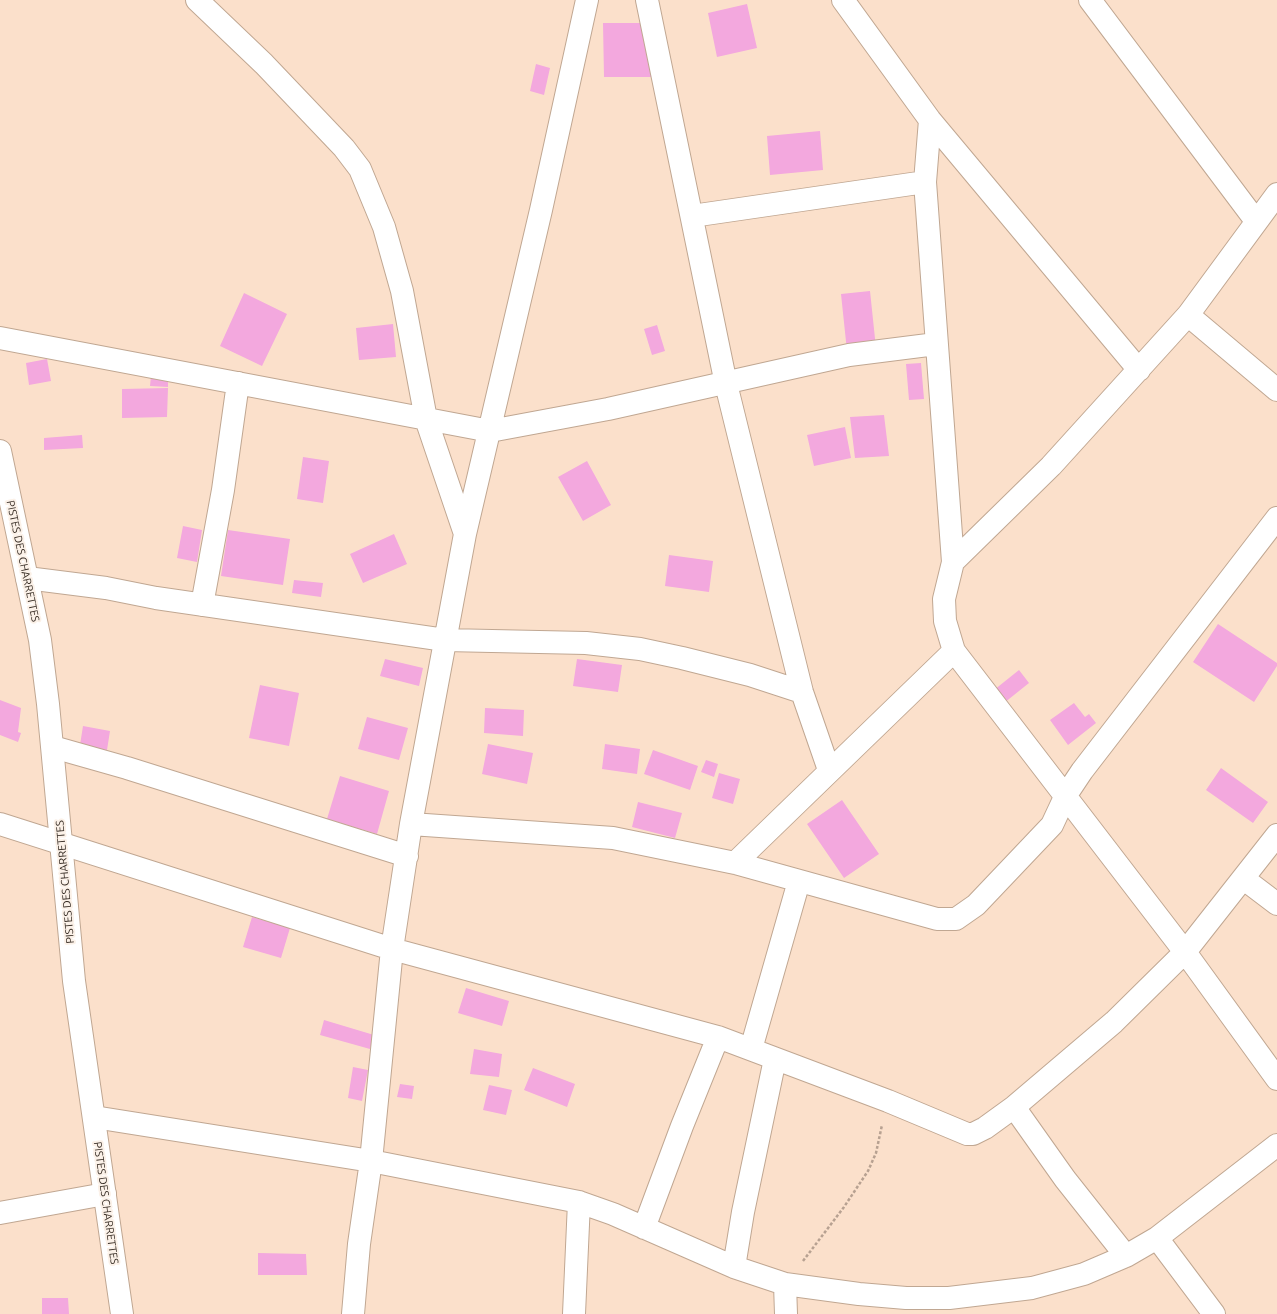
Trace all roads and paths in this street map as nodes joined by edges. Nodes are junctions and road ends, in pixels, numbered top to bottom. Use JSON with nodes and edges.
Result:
{"nodes":[{"id":1,"x":197,"y":0,"type":"edge"},
{"id":2,"x":587,"y":0,"type":"edge"},
{"id":3,"x":647,"y":0,"type":"edge"},
{"id":4,"x":843,"y":0,"type":"edge"},
{"id":5,"x":1090,"y":0,"type":"edge"},
{"id":6,"x":930,"y":120,"type":"junction"},
{"id":7,"x":925,"y":182,"type":"junction"},
{"id":8,"x":1277,"y":194,"type":"edge"},
{"id":9,"x":692,"y":216,"type":"junction"},
{"id":10,"x":1256,"y":221,"type":"junction"},
{"id":11,"x":1188,"y":315,"type":"junction"},
{"id":12,"x":0,"y":338,"type":"edge"},
{"id":13,"x":936,"y":344,"type":"junction"},
{"id":14,"x":1139,"y":370,"type":"junction"},
{"id":15,"x":238,"y":383,"type":"junction"},
{"id":16,"x":726,"y":384,"type":"junction"},
{"id":17,"x":1277,"y":390,"type":"edge"},
{"id":18,"x":426,"y":419,"type":"junction"},
{"id":19,"x":490,"y":431,"type":"junction"},
{"id":20,"x":0,"y":451,"type":"edge"},
{"id":21,"x":8,"y":518,"type":"edge"},
{"id":22,"x":1277,"y":518,"type":"edge"},
{"id":23,"x":465,"y":534,"type":"junction"},
{"id":24,"x":953,"y":562,"type":"junction"},
{"id":25,"x":27,"y":578,"type":"junction"},
{"id":26,"x":202,"y":604,"type":"junction"},
{"id":27,"x":445,"y":640,"type":"junction"},
{"id":28,"x":954,"y":651,"type":"junction"},
{"id":29,"x":802,"y":692,"type":"junction"},
{"id":30,"x":53,"y":747,"type":"junction"},
{"id":31,"x":829,"y":770,"type":"junction"},
{"id":32,"x":1066,"y":795,"type":"junction"},
{"id":33,"x":0,"y":824,"type":"edge"},
{"id":34,"x":411,"y":824,"type":"junction"},
{"id":35,"x":1277,"y":835,"type":"edge"},
{"id":36,"x":62,"y":845,"type":"junction"},
{"id":37,"x":407,"y":856,"type":"junction"},
{"id":38,"x":735,"y":863,"type":"junction"},
{"id":39,"x":1244,"y":879,"type":"junction"},
{"id":40,"x":799,"y":880,"type":"junction"},
{"id":41,"x":1277,"y":904,"type":"edge"},
{"id":42,"x":392,"y":950,"type":"junction"},
{"id":43,"x":1185,"y":952,"type":"junction"},
{"id":44,"x":718,"y":1037,"type":"junction"},
{"id":45,"x":751,"y":1049,"type":"junction"},
{"id":46,"x":775,"y":1059,"type":"junction"},
{"id":47,"x":1277,"y":1079,"type":"edge"},
{"id":48,"x":888,"y":1101,"type":"junction"},
{"id":49,"x":1014,"y":1108,"type":"junction"},
{"id":50,"x":94,"y":1117,"type":"junction"},
{"id":51,"x":1277,"y":1144,"type":"edge"},
{"id":52,"x":371,"y":1161,"type":"junction"},
{"id":53,"x":105,"y":1194,"type":"junction"},
{"id":54,"x":579,"y":1202,"type":"junction"},
{"id":55,"x":0,"y":1213,"type":"edge"},
{"id":56,"x":644,"y":1228,"type":"junction"},
{"id":57,"x":1157,"y":1238,"type":"junction"},
{"id":58,"x":1126,"y":1256,"type":"junction"},
{"id":59,"x":734,"y":1267,"type":"junction"},
{"id":60,"x":785,"y":1284,"type":"junction"},
{"id":61,"x":122,"y":1314,"type":"edge"},
{"id":62,"x":352,"y":1314,"type":"edge"},
{"id":63,"x":574,"y":1314,"type":"edge"},
{"id":64,"x":786,"y":1314,"type":"edge"},
{"id":65,"x":1214,"y":1314,"type":"edge"}],
"edges":[{"from":1,"to":18,"type":"street"},
{"from":2,"to":19,"type":"street"},
{"from":3,"to":9,"type":"street"},
{"from":4,"to":6,"type":"street"},
{"from":5,"to":10,"type":"street"},
{"from":6,"to":7,"type":"street"},
{"from":6,"to":14,"type":"street"},
{"from":7,"to":9,"type":"street"},
{"from":7,"to":13,"type":"street"},
{"from":8,"to":10,"type":"street"},
{"from":9,"to":16,"type":"street"},
{"from":10,"to":11,"type":"street"},
{"from":11,"to":14,"type":"street"},
{"from":11,"to":17,"type":"street"},
{"from":12,"to":15,"type":"street"},
{"from":13,"to":16,"type":"street"},
{"from":13,"to":24,"type":"street"},
{"from":14,"to":24,"type":"street"},
{"from":15,"to":18,"type":"street"},
{"from":15,"to":26,"type":"street"},
{"from":16,"to":19,"type":"street"},
{"from":16,"to":29,"type":"street"},
{"from":18,"to":19,"type":"street"},
{"from":18,"to":23,"type":"street"},
{"from":19,"to":23,"type":"street"},
{"from":20,"to":21,"type":"street","name":"PISTES DES CHARRETTES"},
{"from":21,"to":25,"type":"street","name":"PISTES DES CHARRETTES"},
{"from":22,"to":32,"type":"street"},
{"from":23,"to":27,"type":"street"},
{"from":24,"to":28,"type":"street"},
{"from":25,"to":26,"type":"street"},
{"from":25,"to":30,"type":"street","name":"PISTES DES CHARRETTES"},
{"from":26,"to":27,"type":"street"},
{"from":27,"to":29,"type":"street"},
{"from":27,"to":34,"type":"street"},
{"from":28,"to":31,"type":"street"},
{"from":28,"to":32,"type":"street"},
{"from":29,"to":31,"type":"street"},
{"from":30,"to":36,"type":"street","name":"PISTES DES CHARRETTES"},
{"from":30,"to":37,"type":"street"},
{"from":31,"to":38,"type":"street"},
{"from":32,"to":40,"type":"street"},
{"from":32,"to":43,"type":"street"},
{"from":33,"to":36,"type":"street"},
{"from":34,"to":37,"type":"street"},
{"from":34,"to":38,"type":"street"},
{"from":35,"to":39,"type":"street"},
{"from":36,"to":42,"type":"street"},
{"from":36,"to":50,"type":"street","name":"PISTES DES CHARRETTES"},
{"from":37,"to":42,"type":"street"},
{"from":38,"to":40,"type":"street"},
{"from":39,"to":41,"type":"street"},
{"from":39,"to":43,"type":"street"},
{"from":40,"to":45,"type":"street"},
{"from":42,"to":44,"type":"street"},
{"from":42,"to":52,"type":"street"},
{"from":43,"to":47,"type":"street"},
{"from":43,"to":49,"type":"street"},
{"from":44,"to":45,"type":"street"},
{"from":44,"to":56,"type":"street"},
{"from":45,"to":46,"type":"street"},
{"from":46,"to":48,"type":"street"},
{"from":46,"to":59,"type":"street"},
{"from":48,"to":49,"type":"street"},
{"from":48,"to":60,"type":"path"},
{"from":49,"to":58,"type":"street"},
{"from":50,"to":52,"type":"street"},
{"from":50,"to":53,"type":"street","name":"PISTES DES CHARRETTES"},
{"from":51,"to":57,"type":"street"},
{"from":52,"to":54,"type":"street"},
{"from":52,"to":62,"type":"street"},
{"from":53,"to":55,"type":"street"},
{"from":53,"to":61,"type":"street","name":"PISTES DES CHARRETTES"},
{"from":54,"to":56,"type":"street"},
{"from":54,"to":63,"type":"street"},
{"from":56,"to":59,"type":"street"},
{"from":57,"to":58,"type":"street"},
{"from":57,"to":65,"type":"street"},
{"from":58,"to":60,"type":"street"},
{"from":59,"to":60,"type":"street"},
{"from":60,"to":64,"type":"street"}]}
